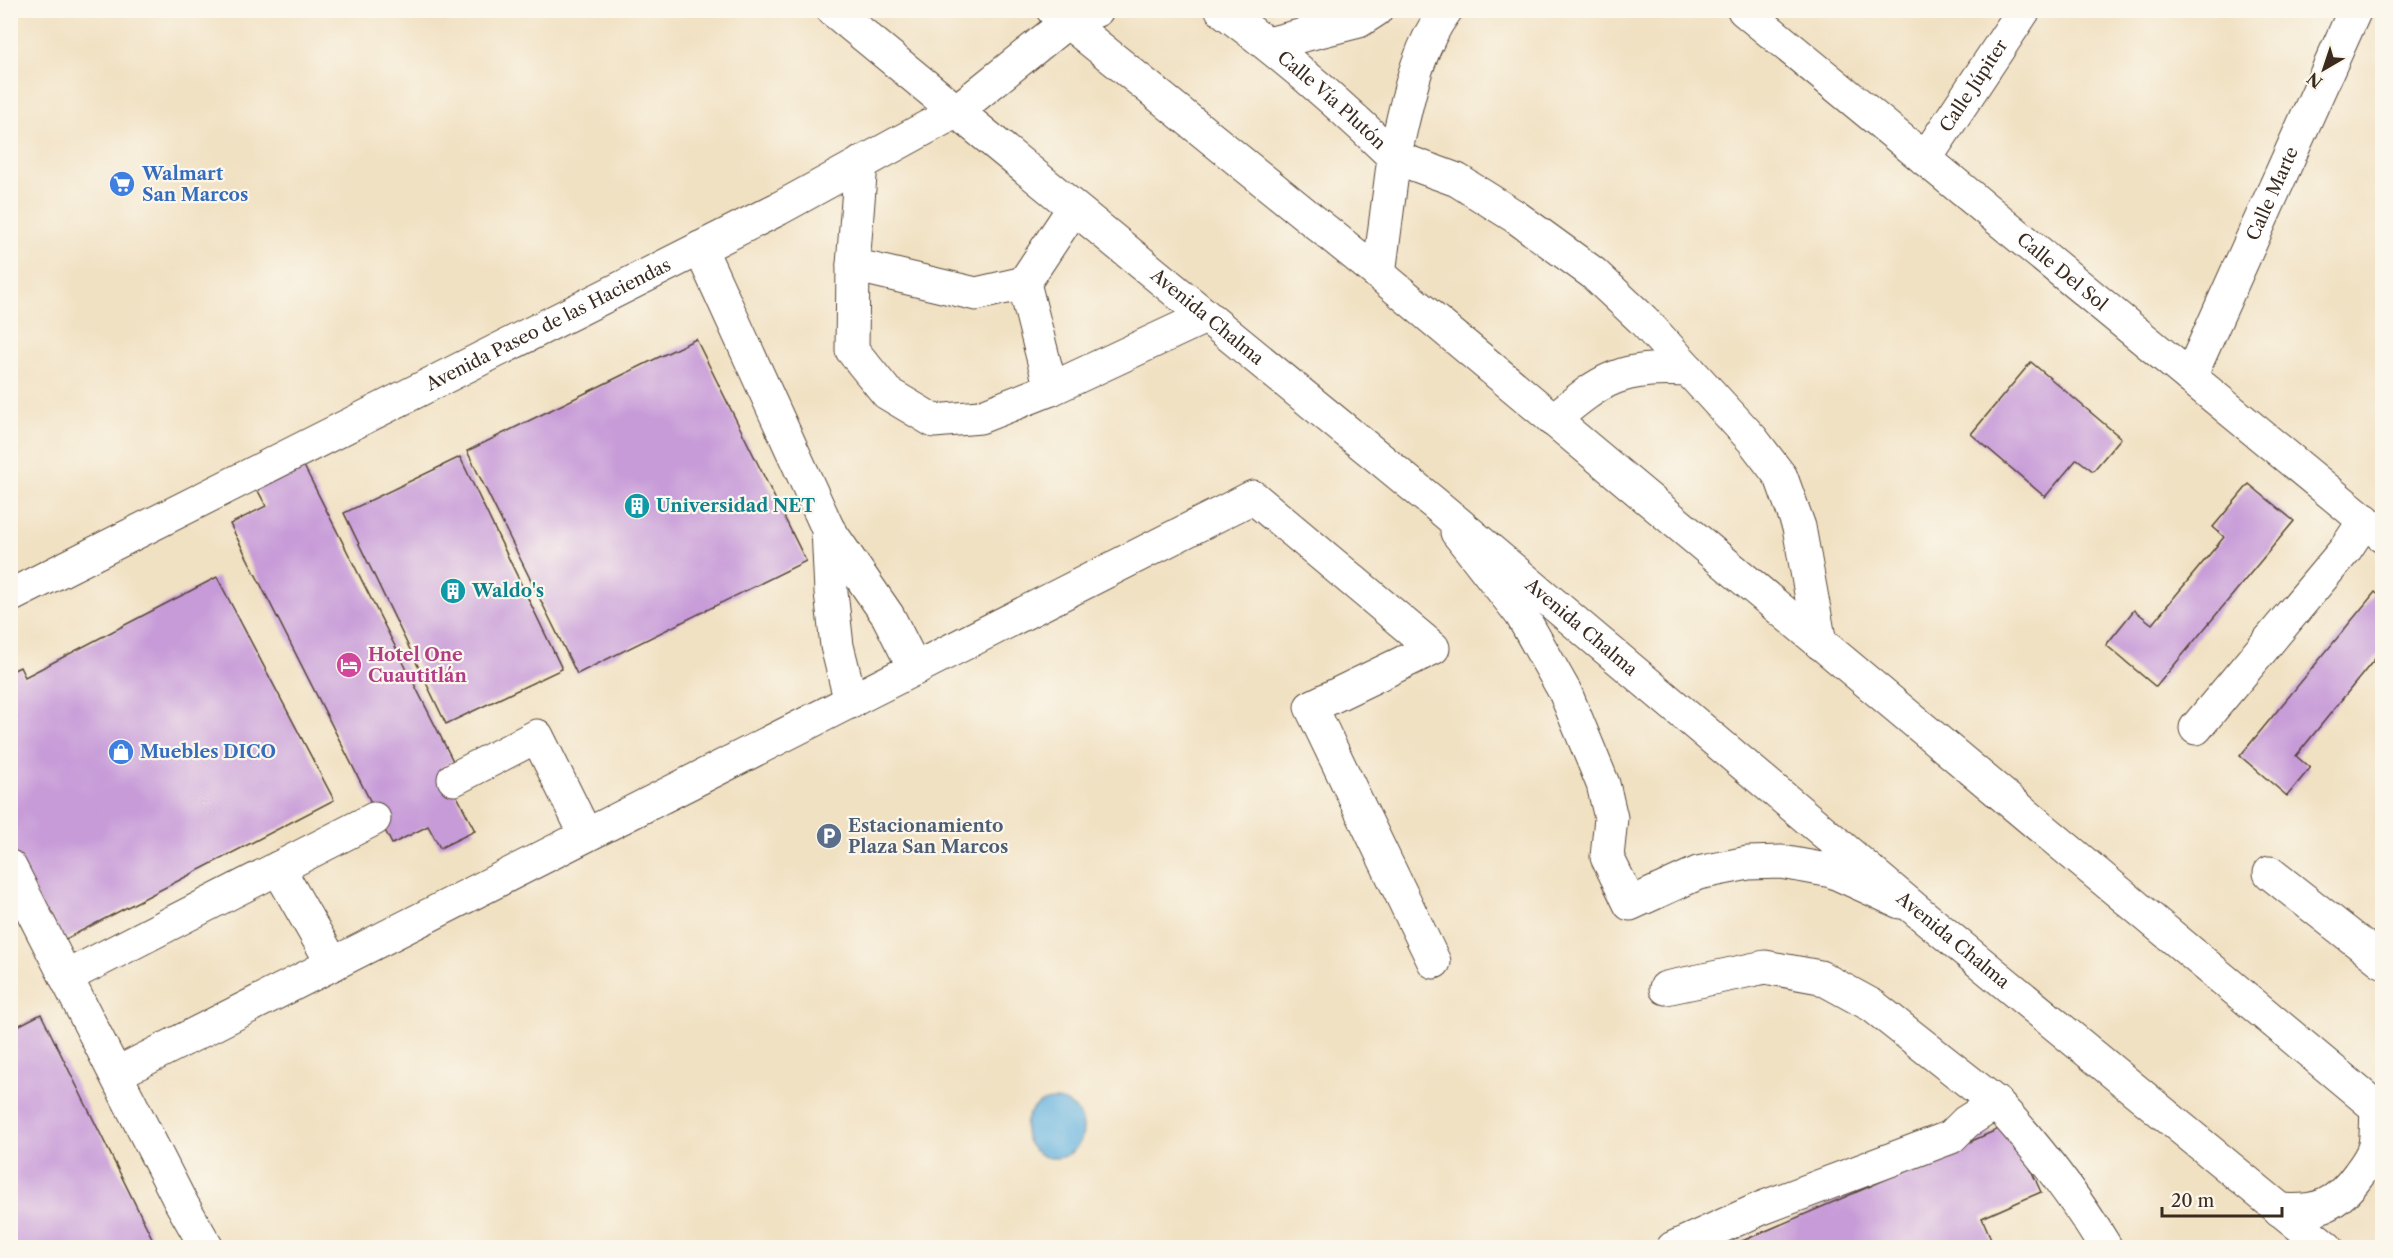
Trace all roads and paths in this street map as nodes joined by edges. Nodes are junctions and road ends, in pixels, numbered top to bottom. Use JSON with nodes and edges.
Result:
{"nodes":[{"id":1,"x":833,"y":10,"type":"edge"},
{"id":2,"x":1097,"y":10,"type":"edge"},
{"id":3,"x":1222,"y":10,"type":"edge"},
{"id":4,"x":1376,"y":10,"type":"edge"},
{"id":5,"x":1446,"y":10,"type":"edge"},
{"id":6,"x":1744,"y":10,"type":"edge"},
{"id":7,"x":2024,"y":10,"type":"edge"},
{"id":8,"x":2355,"y":10,"type":"edge"},
{"id":9,"x":1060,"y":16,"type":"edge"},
{"id":10,"x":1268,"y":44,"type":"junction"},
{"id":11,"x":955,"y":112,"type":"junction"},
{"id":12,"x":1394,"y":157,"type":"junction"},
{"id":13,"x":1925,"y":159,"type":"junction"},
{"id":14,"x":861,"y":164,"type":"junction"},
{"id":15,"x":1074,"y":209,"type":"junction"},
{"id":16,"x":700,"y":248,"type":"junction"},
{"id":17,"x":853,"y":265,"type":"junction"},
{"id":18,"x":1379,"y":274,"type":"junction"},
{"id":19,"x":1024,"y":284,"type":"junction"},
{"id":20,"x":1205,"y":317,"type":"junction"},
{"id":21,"x":1689,"y":370,"type":"junction"},
{"id":22,"x":2190,"y":377,"type":"junction"},
{"id":23,"x":1051,"y":389,"type":"junction"},
{"id":24,"x":1553,"y":420,"type":"junction"},
{"id":25,"x":1434,"y":503,"type":"junction"},
{"id":26,"x":2374,"y":528,"type":"edge"},
{"id":27,"x":828,"y":529,"type":"junction"},
{"id":28,"x":10,"y":596,"type":"edge"},
{"id":29,"x":1820,"y":643,"type":"junction"},
{"id":30,"x":915,"y":669,"type":"junction"},
{"id":31,"x":851,"y":702,"type":"junction"},
{"id":32,"x":2196,"y":728,"type":"dead end"},
{"id":33,"x":454,"y":779,"type":"dead end"},
{"id":34,"x":374,"y":819,"type":"dead end"},
{"id":35,"x":586,"y":835,"type":"junction"},
{"id":36,"x":10,"y":867,"type":"edge"},
{"id":37,"x":278,"y":868,"type":"junction"},
{"id":38,"x":2270,"y":873,"type":"dead end"},
{"id":39,"x":1915,"y":909,"type":"junction"},
{"id":40,"x":2382,"y":961,"type":"edge"},
{"id":41,"x":1434,"y":962,"type":"dead end"},
{"id":42,"x":333,"y":964,"type":"junction"},
{"id":43,"x":66,"y":977,"type":"junction"},
{"id":44,"x":1666,"y":988,"type":"dead end"},
{"id":45,"x":116,"y":1074,"type":"junction"},
{"id":46,"x":1996,"y":1103,"type":"junction"},
{"id":47,"x":2381,"y":1107,"type":"edge"},
{"id":48,"x":2280,"y":1209,"type":"junction"},
{"id":49,"x":207,"y":1248,"type":"edge"},
{"id":50,"x":1673,"y":1248,"type":"edge"},
{"id":51,"x":2106,"y":1248,"type":"edge"},
{"id":52,"x":2327,"y":1248,"type":"edge"}],
"edges":[{"from":1,"to":11,"type":"street","name":"Avenida Chalma"},
{"from":2,"to":9,"type":"street"},
{"from":3,"to":10,"type":"street","name":"Calle Vía Plutón"},
{"from":4,"to":10,"type":"street","name":"Calle Vía Plutón"},
{"from":5,"to":12,"type":"street","name":"Calle Vía Plutón"},
{"from":6,"to":13,"type":"street","name":"Calle Del Sol"},
{"from":7,"to":13,"type":"street","name":"Calle Júpiter"},
{"from":8,"to":22,"type":"street","name":"Calle Marte"},
{"from":9,"to":11,"type":"street","name":"Avenida Paseo de las Haciendas"},
{"from":9,"to":18,"type":"street"},
{"from":10,"to":12,"type":"street","name":"Calle Vía Plutón"},
{"from":11,"to":14,"type":"street","name":"Avenida Paseo de las Haciendas"},
{"from":11,"to":15,"type":"street","name":"Avenida Chalma"},
{"from":12,"to":18,"type":"street","name":"Calle Vía Plutón"},
{"from":12,"to":21,"type":"street"},
{"from":13,"to":22,"type":"street","name":"Calle Del Sol"},
{"from":14,"to":16,"type":"street","name":"Avenida Paseo de las Haciendas"},
{"from":14,"to":17,"type":"street"},
{"from":15,"to":19,"type":"street"},
{"from":15,"to":20,"type":"street","name":"Avenida Chalma"},
{"from":16,"to":27,"type":"street"},
{"from":16,"to":28,"type":"street","name":"Avenida Paseo de las Haciendas"},
{"from":17,"to":19,"type":"street"},
{"from":17,"to":23,"type":"street"},
{"from":18,"to":24,"type":"street"},
{"from":19,"to":23,"type":"street"},
{"from":20,"to":23,"type":"street"},
{"from":20,"to":25,"type":"street","name":"Avenida Chalma"},
{"from":21,"to":24,"type":"street"},
{"from":21,"to":29,"type":"street"},
{"from":22,"to":26,"type":"street","name":"Calle Del Sol"},
{"from":24,"to":29,"type":"street"},
{"from":25,"to":39,"type":"street","name":"Avenida Chalma"},
{"from":25,"to":39,"type":"street"},
{"from":26,"to":32,"type":"street"},
{"from":27,"to":30,"type":"street"},
{"from":27,"to":31,"type":"street"},
{"from":29,"to":47,"type":"street"},
{"from":30,"to":31,"type":"street"},
{"from":30,"to":41,"type":"street"},
{"from":31,"to":35,"type":"street"},
{"from":33,"to":35,"type":"street"},
{"from":34,"to":37,"type":"street"},
{"from":35,"to":42,"type":"street"},
{"from":36,"to":43,"type":"street"},
{"from":37,"to":42,"type":"street"},
{"from":37,"to":43,"type":"street"},
{"from":38,"to":40,"type":"street"},
{"from":39,"to":48,"type":"street","name":"Avenida Chalma"},
{"from":42,"to":45,"type":"street"},
{"from":43,"to":45,"type":"street"},
{"from":44,"to":46,"type":"street"},
{"from":45,"to":49,"type":"street"},
{"from":46,"to":50,"type":"street"},
{"from":46,"to":51,"type":"street"},
{"from":47,"to":48,"type":"street"},
{"from":48,"to":52,"type":"street","name":"Avenida Chalma"}]}
